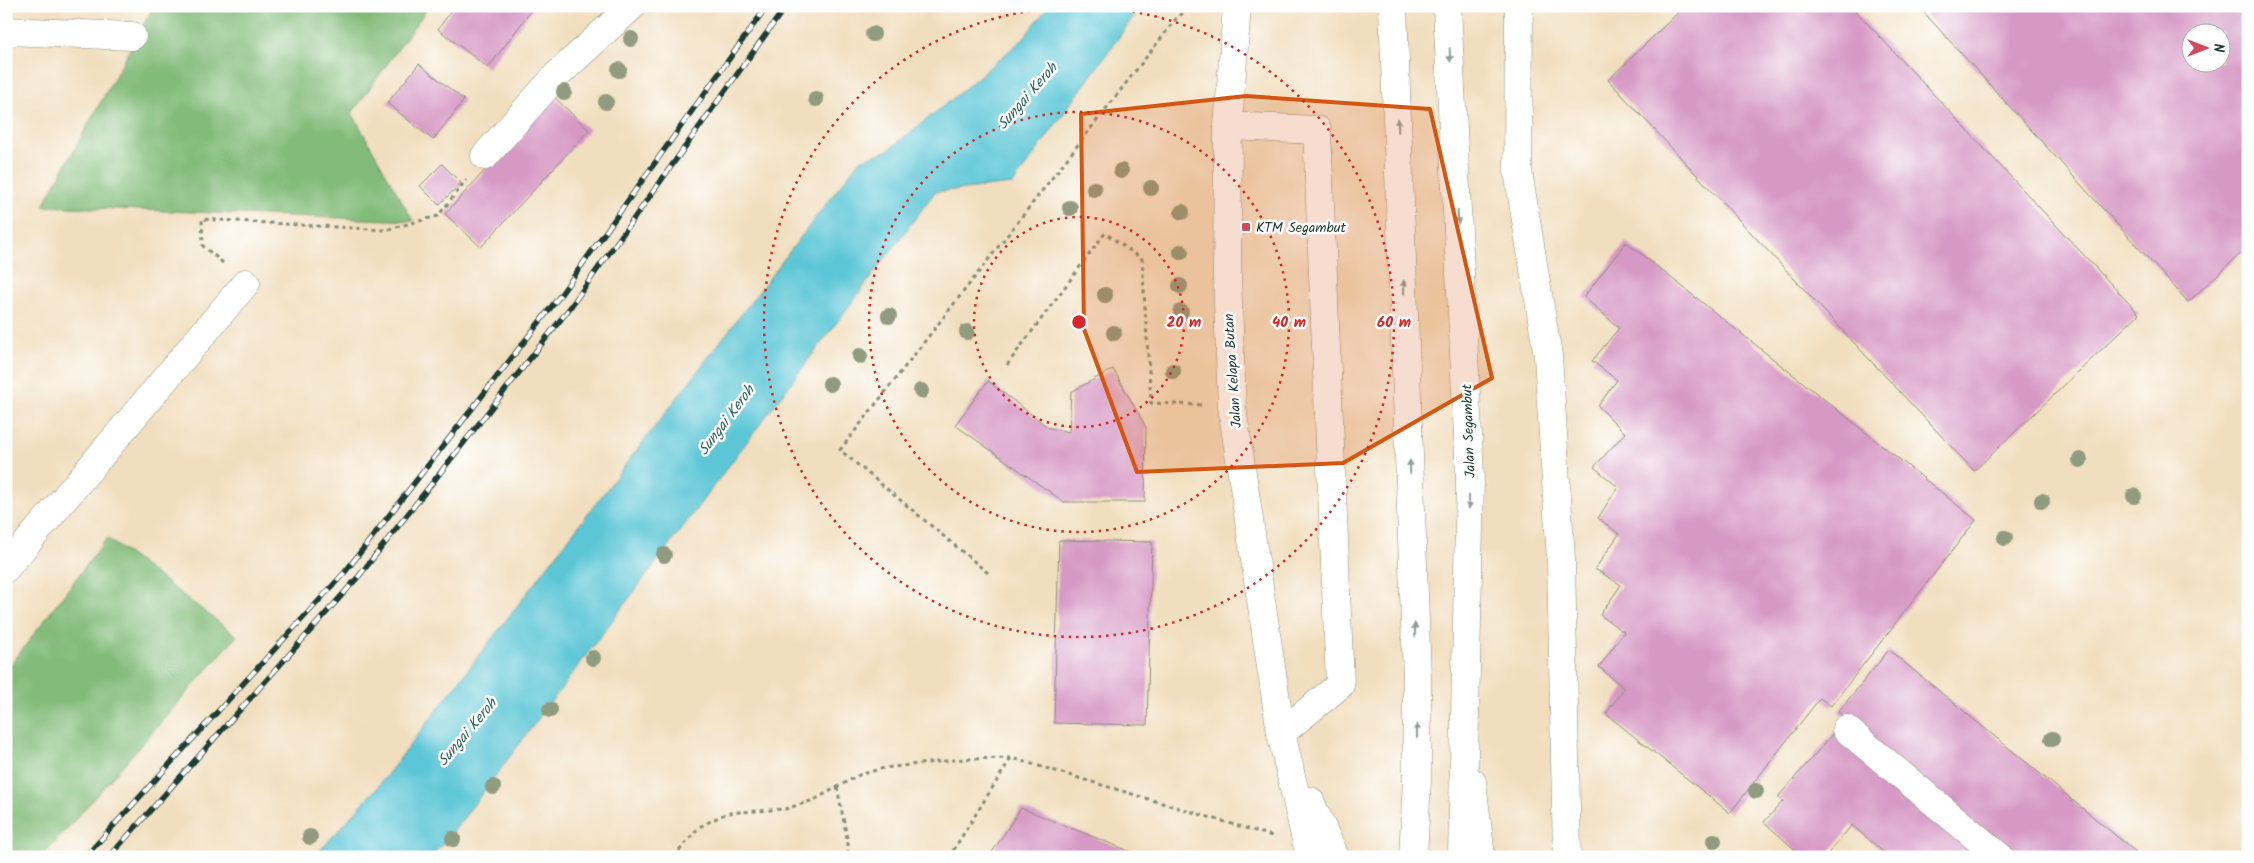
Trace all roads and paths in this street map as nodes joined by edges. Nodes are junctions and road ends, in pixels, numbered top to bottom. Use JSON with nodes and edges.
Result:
{"nodes":[{"id":1,"x":632,"y":6,"type":"edge"},
{"id":2,"x":1191,"y":6,"type":"edge"},
{"id":3,"x":1237,"y":6,"type":"edge"},
{"id":4,"x":1393,"y":6,"type":"edge"},
{"id":5,"x":1447,"y":6,"type":"edge"},
{"id":6,"x":1519,"y":6,"type":"edge"},
{"id":7,"x":6,"y":31,"type":"edge"},
{"id":8,"x":132,"y":36,"type":"dead end"},
{"id":9,"x":1228,"y":126,"type":"junction"},
{"id":10,"x":485,"y":156,"type":"joint"},
{"id":11,"x":246,"y":283,"type":"joint"},
{"id":12,"x":1007,"y":365,"type":"dead end"},
{"id":13,"x":1232,"y":407,"type":"junction"},
{"id":14,"x":6,"y":568,"type":"edge"},
{"id":15,"x":988,"y":573,"type":"dead end"},
{"id":16,"x":1464,"y":716,"type":"junction"},
{"id":17,"x":1846,"y":729,"type":"dead end"},
{"id":18,"x":1281,"y":733,"type":"junction"},
{"id":19,"x":1012,"y":758,"type":"junction"},
{"id":20,"x":1417,"y":780,"type":"junction"},
{"id":21,"x":836,"y":787,"type":"junction"},
{"id":22,"x":1309,"y":852,"type":"edge"},
{"id":23,"x":1566,"y":854,"type":"edge"},
{"id":24,"x":674,"y":857,"type":"edge"},
{"id":25,"x":848,"y":857,"type":"edge"},
{"id":26,"x":949,"y":857,"type":"edge"},
{"id":27,"x":1335,"y":857,"type":"edge"},
{"id":28,"x":1404,"y":857,"type":"edge"},
{"id":29,"x":1413,"y":857,"type":"edge"},
{"id":30,"x":1462,"y":857,"type":"edge"},
{"id":31,"x":1481,"y":857,"type":"edge"},
{"id":32,"x":2000,"y":857,"type":"edge"}],
"edges":[{"from":1,"to":10,"type":"main road"},
{"from":2,"to":15,"type":"path"},
{"from":3,"to":9,"type":"main road","name":"Jalan Kelapa Butan"},
{"from":20,"to":4,"type":"main road","one_way":true},
{"from":5,"to":16,"type":"main road","name":"Jalan Segambut","one_way":true},
{"from":6,"to":23,"type":"main road"},
{"from":7,"to":8,"type":"main road"},
{"from":9,"to":13,"type":"main road","name":"Jalan Kelapa Butan"},
{"from":9,"to":18,"type":"main road"},
{"from":10,"to":11,"type":"path"},
{"from":11,"to":14,"type":"main road"},
{"from":12,"to":13,"type":"path"},
{"from":13,"to":18,"type":"main road","name":"Jalan Kelapa Butan"},
{"from":16,"to":30,"type":"main road","name":"Jalan Segambut"},
{"from":16,"to":31,"type":"main road"},
{"from":17,"to":32,"type":"main road"},
{"from":18,"to":22,"type":"main road","name":"Jalan Kelapa Butan"},
{"from":18,"to":27,"type":"main road","name":"Jalan Kelapa Butan"},
{"from":19,"to":21,"type":"path"},
{"from":19,"to":22,"type":"path"},
{"from":19,"to":26,"type":"path"},
{"from":20,"to":28,"type":"main road"},
{"from":20,"to":29,"type":"main road"},
{"from":21,"to":24,"type":"path"},
{"from":21,"to":25,"type":"path"}]}
